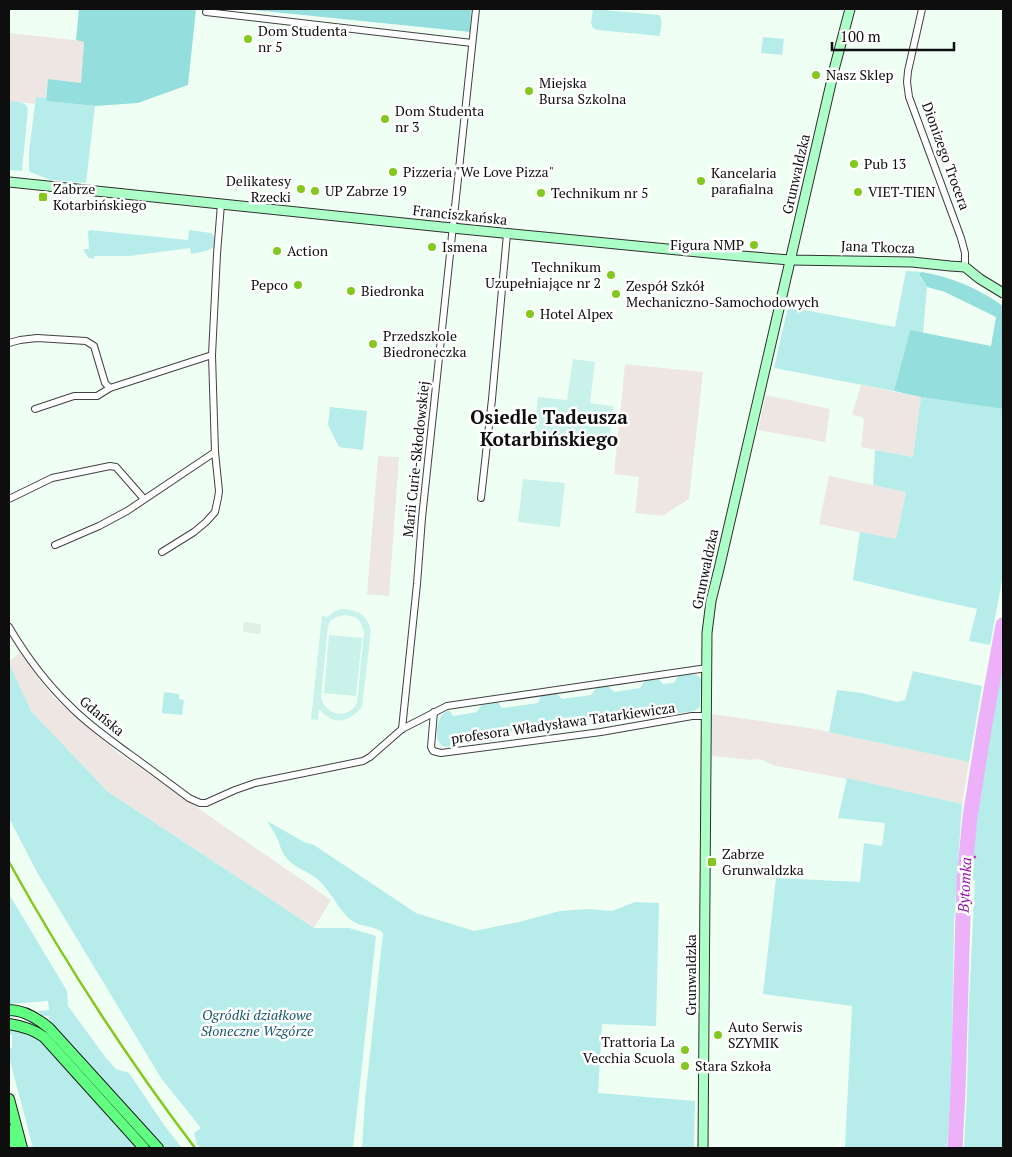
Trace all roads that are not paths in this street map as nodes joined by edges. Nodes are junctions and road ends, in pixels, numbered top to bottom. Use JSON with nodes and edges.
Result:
{"nodes":[{"id":1,"x":476,"y":9,"type":"edge"},
{"id":2,"x":850,"y":9,"type":"edge"},
{"id":3,"x":922,"y":9,"type":"edge"},
{"id":4,"x":206,"y":12,"type":"dead end"},
{"id":5,"x":472,"y":43,"type":"junction"},
{"id":6,"x":9,"y":182,"type":"edge"},
{"id":7,"x":221,"y":204,"type":"junction"},
{"id":8,"x":452,"y":228,"type":"junction"},
{"id":9,"x":507,"y":234,"type":"junction"},
{"id":10,"x":790,"y":260,"type":"junction"},
{"id":11,"x":965,"y":266,"type":"junction"},
{"id":12,"x":1003,"y":293,"type":"edge"},
{"id":13,"x":9,"y":343,"type":"edge"},
{"id":14,"x":212,"y":355,"type":"junction"},
{"id":15,"x":110,"y":388,"type":"junction"},
{"id":16,"x":35,"y":409,"type":"dead end"},
{"id":17,"x":215,"y":452,"type":"junction"},
{"id":18,"x":481,"y":498,"type":"dead end"},
{"id":19,"x":9,"y":499,"type":"edge"},
{"id":20,"x":144,"y":499,"type":"junction"},
{"id":21,"x":55,"y":545,"type":"dead end"},
{"id":22,"x":162,"y":552,"type":"dead end"},
{"id":23,"x":9,"y":627,"type":"edge"},
{"id":24,"x":706,"y":668,"type":"junction"},
{"id":25,"x":434,"y":712,"type":"junction"},
{"id":26,"x":706,"y":716,"type":"junction"},
{"id":27,"x":402,"y":729,"type":"junction"},
{"id":28,"x":9,"y":1010,"type":"edge"},
{"id":29,"x":9,"y":1024,"type":"edge"},
{"id":30,"x":9,"y":1100,"type":"edge"},
{"id":31,"x":9,"y":1130,"type":"edge"},
{"id":32,"x":14,"y":1148,"type":"edge"},
{"id":33,"x":22,"y":1148,"type":"edge"},
{"id":34,"x":144,"y":1148,"type":"edge"},
{"id":35,"x":158,"y":1148,"type":"edge"},
{"id":36,"x":704,"y":1148,"type":"edge"}],
"edges":[{"from":1,"to":5,"type":"street","name":"Marii Curie-Skłodowskiej"},
{"from":2,"to":10,"type":"street","name":"Grunwaldzka"},
{"from":3,"to":11,"type":"street","name":"Dionizego Trocera"},
{"from":4,"to":5,"type":"street"},
{"from":5,"to":8,"type":"street","name":"Marii Curie-Skłodowskiej"},
{"from":6,"to":7,"type":"street","name":"Franciszkańska"},
{"from":7,"to":8,"type":"street","name":"Franciszkańska"},
{"from":7,"to":14,"type":"street"},
{"from":8,"to":9,"type":"street","name":"Franciszkańska"},
{"from":8,"to":27,"type":"street","name":"Marii Curie-Skłodowskiej"},
{"from":9,"to":10,"type":"street","name":"Franciszkańska"},
{"from":9,"to":18,"type":"street"},
{"from":10,"to":11,"type":"street","name":"Jana Tkocza"},
{"from":10,"to":24,"type":"street","name":"Grunwaldzka"},
{"from":11,"to":12,"type":"street"},
{"from":13,"to":15,"type":"street"},
{"from":14,"to":15,"type":"street"},
{"from":14,"to":17,"type":"street"},
{"from":15,"to":16,"type":"street"},
{"from":17,"to":20,"type":"street"},
{"from":17,"to":22,"type":"street"},
{"from":19,"to":20,"type":"street"},
{"from":20,"to":21,"type":"street"},
{"from":23,"to":27,"type":"street","name":"Gdańska"},
{"from":24,"to":25,"type":"street"},
{"from":24,"to":26,"type":"street","name":"Grunwaldzka"},
{"from":25,"to":26,"type":"street","name":"profesora Władysława Tatarkiewicza"},
{"from":25,"to":27,"type":"street"},
{"from":26,"to":36,"type":"street","name":"Grunwaldzka"},
{"from":28,"to":35,"type":"main road"},
{"from":29,"to":34,"type":"main road"},
{"from":30,"to":33,"type":"main road"},
{"from":31,"to":32,"type":"main road"}]}
